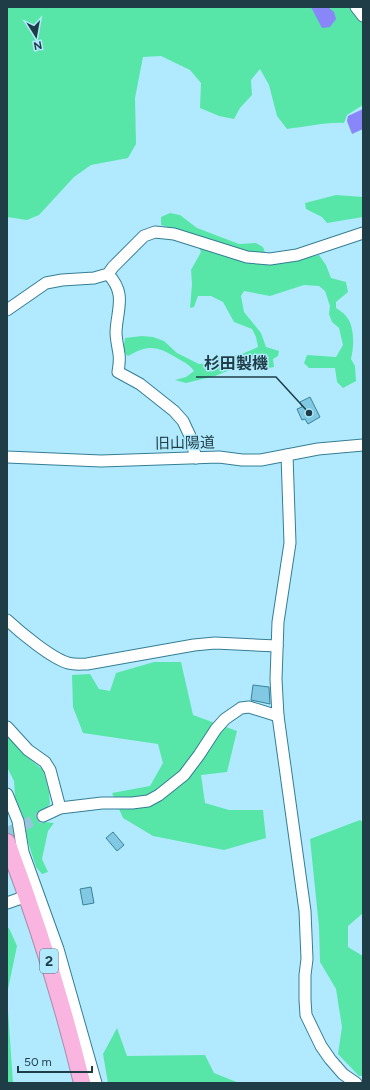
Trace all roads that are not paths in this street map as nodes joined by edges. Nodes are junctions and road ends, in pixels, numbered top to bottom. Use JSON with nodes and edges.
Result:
{"nodes":[{"id":1,"x":356,"y":7,"type":"edge"},
{"id":2,"x":363,"y":16,"type":"edge"},
{"id":3,"x":363,"y":233,"type":"edge"},
{"id":4,"x":108,"y":274,"type":"junction"},
{"id":5,"x":7,"y":310,"type":"edge"},
{"id":6,"x":363,"y":445,"type":"edge"},
{"id":7,"x":287,"y":455,"type":"junction"},
{"id":8,"x":7,"y":457,"type":"edge"},
{"id":9,"x":196,"y":458,"type":"junction"},
{"id":10,"x":7,"y":620,"type":"edge"},
{"id":11,"x":277,"y":646,"type":"junction"},
{"id":12,"x":278,"y":716,"type":"junction"},
{"id":13,"x":7,"y":727,"type":"edge"},
{"id":14,"x":7,"y":794,"type":"edge"},
{"id":15,"x":60,"y":808,"type":"junction"},
{"id":16,"x":44,"y":816,"type":"tunnel mouth"},
{"id":17,"x":7,"y":842,"type":"edge"},
{"id":18,"x":27,"y":896,"type":"junction"},
{"id":19,"x":7,"y":903,"type":"edge"},
{"id":20,"x":82,"y":1083,"type":"edge"},
{"id":21,"x":96,"y":1083,"type":"edge"},
{"id":22,"x":356,"y":1083,"type":"edge"}],
"edges":[{"from":1,"to":2,"type":"street"},
{"from":3,"to":4,"type":"street"},
{"from":4,"to":5,"type":"street"},
{"from":4,"to":9,"type":"street"},
{"from":6,"to":7,"type":"street","name":"旧山陽道"},
{"from":7,"to":9,"type":"street","name":"旧山陽道"},
{"from":7,"to":11,"type":"street"},
{"from":8,"to":9,"type":"street","name":"旧山陽道"},
{"from":10,"to":11,"type":"street"},
{"from":11,"to":12,"type":"street"},
{"from":12,"to":15,"type":"street"},
{"from":12,"to":22,"type":"street"},
{"from":13,"to":15,"type":"street"},
{"from":14,"to":21,"type":"street"},
{"from":15,"to":16,"type":"street"},
{"from":17,"to":18,"type":"highway","number":"2"},
{"from":18,"to":19,"type":"street"},
{"from":18,"to":20,"type":"highway","number":"2"}]}
